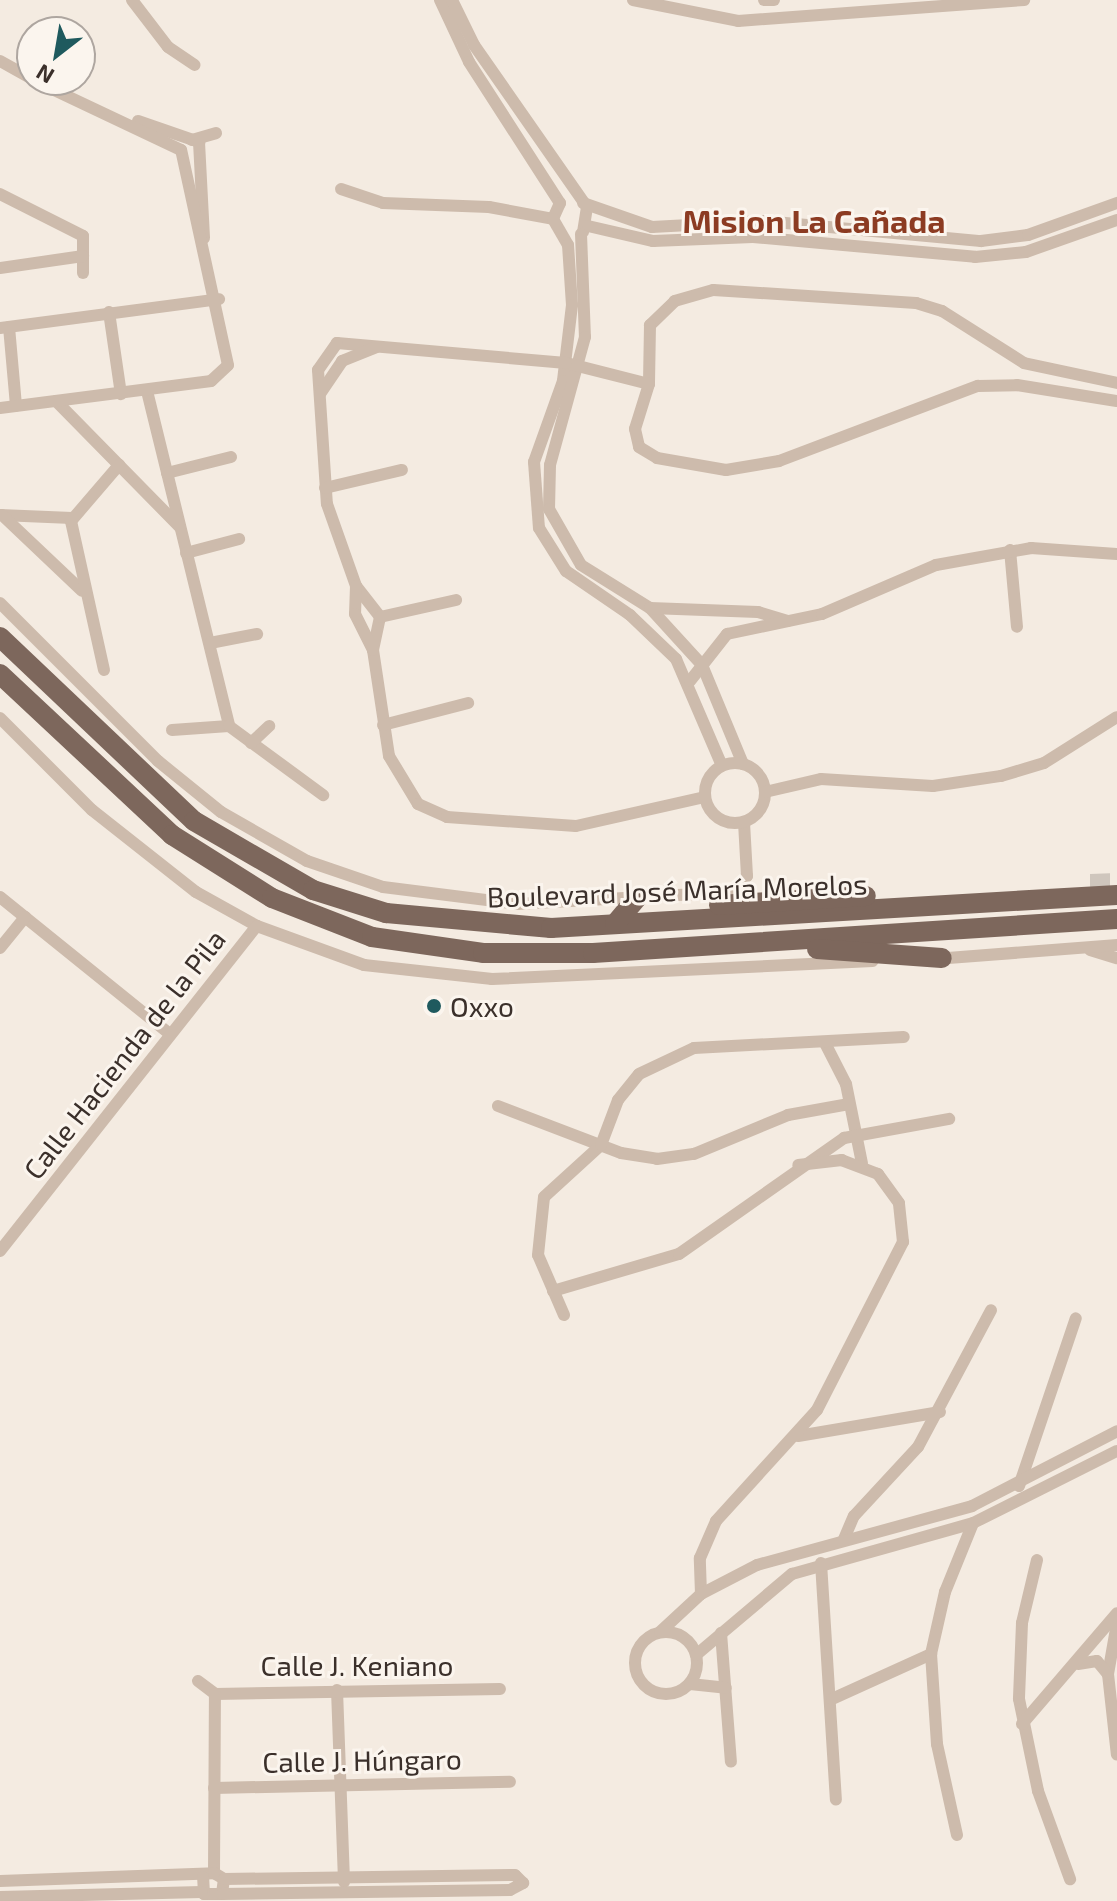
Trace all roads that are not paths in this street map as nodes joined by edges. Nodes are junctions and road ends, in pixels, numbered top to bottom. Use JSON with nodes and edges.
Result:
{"nodes":[{"id":1,"x":132,"y":0,"type":"edge"},
{"id":2,"x":440,"y":0,"type":"edge"},
{"id":3,"x":452,"y":0,"type":"edge"},
{"id":4,"x":633,"y":0,"type":"edge"},
{"id":5,"x":764,"y":0,"type":"edge"},
{"id":6,"x":774,"y":0,"type":"edge"},
{"id":7,"x":872,"y":0,"type":"edge"},
{"id":8,"x":1024,"y":0,"type":"edge"},
{"id":9,"x":873,"y":14,"type":"junction"},
{"id":10,"x":195,"y":65,"type":"dead end"},
{"id":11,"x":504,"y":85,"type":"junction"},
{"id":12,"x":490,"y":93,"type":"junction"},
{"id":13,"x":68,"y":96,"type":"edge"},
{"id":14,"x":123,"y":121,"type":"junction"},
{"id":15,"x":535,"y":123,"type":"junction"},
{"id":16,"x":517,"y":132,"type":"junction"},
{"id":17,"x":216,"y":133,"type":"dead end"},
{"id":18,"x":196,"y":138,"type":"junction"},
{"id":19,"x":177,"y":146,"type":"junction"},
{"id":20,"x":341,"y":189,"type":"dead end"},
{"id":21,"x":0,"y":194,"type":"edge"},
{"id":22,"x":581,"y":202,"type":"junction"},
{"id":23,"x":560,"y":203,"type":"junction"},
{"id":24,"x":1117,"y":203,"type":"edge"},
{"id":25,"x":553,"y":219,"type":"junction"},
{"id":26,"x":1117,"y":220,"type":"edge"},
{"id":27,"x":585,"y":230,"type":"junction"},
{"id":28,"x":565,"y":235,"type":"junction"},
{"id":29,"x":204,"y":238,"type":"junction"},
{"id":30,"x":83,"y":256,"type":"junction"},
{"id":31,"x":0,"y":268,"type":"edge"},
{"id":32,"x":83,"y":273,"type":"dead end"},
{"id":33,"x":219,"y":299,"type":"junction"},
{"id":34,"x":109,"y":312,"type":"junction"},
{"id":35,"x":4,"y":327,"type":"edge"},
{"id":36,"x":376,"y":347,"type":"junction"},
{"id":37,"x":566,"y":363,"type":"junction"},
{"id":38,"x":582,"y":367,"type":"junction"},
{"id":39,"x":1117,"y":383,"type":"edge"},
{"id":40,"x":649,"y":384,"type":"junction"},
{"id":41,"x":147,"y":391,"type":"junction"},
{"id":42,"x":121,"y":394,"type":"junction"},
{"id":43,"x":320,"y":394,"type":"junction"},
{"id":44,"x":56,"y":401,"type":"junction"},
{"id":45,"x":1117,"y":401,"type":"edge"},
{"id":46,"x":16,"y":406,"type":"junction"},
{"id":47,"x":0,"y":408,"type":"edge"},
{"id":48,"x":231,"y":457,"type":"dead end"},
{"id":49,"x":119,"y":465,"type":"junction"},
{"id":50,"x":402,"y":470,"type":"dead end"},
{"id":51,"x":167,"y":473,"type":"junction"},
{"id":52,"x":325,"y":488,"type":"junction"},
{"id":53,"x":1,"y":515,"type":"edge"},
{"id":54,"x":72,"y":518,"type":"junction"},
{"id":55,"x":181,"y":528,"type":"junction"},
{"id":56,"x":239,"y":539,"type":"dead end"},
{"id":57,"x":1010,"y":550,"type":"junction"},
{"id":58,"x":186,"y":553,"type":"junction"},
{"id":59,"x":570,"y":553,"type":"junction"},
{"id":60,"x":1117,"y":554,"type":"edge"},
{"id":61,"x":558,"y":562,"type":"junction"},
{"id":62,"x":356,"y":586,"type":"junction"},
{"id":63,"x":82,"y":591,"type":"junction"},
{"id":64,"x":456,"y":600,"type":"dead end"},
{"id":65,"x":0,"y":603,"type":"edge"},
{"id":66,"x":650,"y":608,"type":"junction"},
{"id":67,"x":380,"y":617,"type":"junction"},
{"id":68,"x":788,"y":621,"type":"junction"},
{"id":69,"x":1017,"y":627,"type":"dead end"},
{"id":70,"x":257,"y":634,"type":"dead end"},
{"id":71,"x":0,"y":637,"type":"edge"},
{"id":72,"x":210,"y":643,"type":"junction"},
{"id":73,"x":373,"y":650,"type":"junction"},
{"id":74,"x":702,"y":665,"type":"junction"},
{"id":75,"x":104,"y":670,"type":"dead end"},
{"id":76,"x":0,"y":674,"type":"edge"},
{"id":77,"x":690,"y":681,"type":"junction"},
{"id":78,"x":468,"y":703,"type":"dead end"},
{"id":79,"x":1117,"y":717,"type":"edge"},
{"id":80,"x":0,"y":718,"type":"edge"},
{"id":81,"x":383,"y":725,"type":"junction"},
{"id":82,"x":229,"y":726,"type":"junction"},
{"id":83,"x":269,"y":726,"type":"dead end"},
{"id":84,"x":730,"y":726,"type":"junction"},
{"id":85,"x":172,"y":730,"type":"dead end"},
{"id":86,"x":711,"y":731,"type":"junction"},
{"id":87,"x":251,"y":743,"type":"junction"},
{"id":88,"x":743,"y":764,"type":"junction"},
{"id":89,"x":722,"y":766,"type":"junction"},
{"id":90,"x":765,"y":792,"type":"junction"},
{"id":91,"x":323,"y":795,"type":"dead end"},
{"id":92,"x":705,"y":797,"type":"junction"},
{"id":93,"x":744,"y":822,"type":"junction"},
{"id":94,"x":1090,"y":884,"type":"tunnel mouth"},
{"id":95,"x":1117,"y":895,"type":"edge"},
{"id":96,"x":0,"y":897,"type":"edge"},
{"id":97,"x":637,"y":898,"type":"junction"},
{"id":98,"x":25,"y":917,"type":"junction"},
{"id":99,"x":1117,"y":919,"type":"edge"},
{"id":100,"x":686,"y":920,"type":"junction"},
{"id":101,"x":615,"y":924,"type":"junction"},
{"id":102,"x":257,"y":926,"type":"junction"},
{"id":103,"x":733,"y":943,"type":"junction"},
{"id":104,"x":1117,"y":945,"type":"edge"},
{"id":105,"x":0,"y":948,"type":"edge"},
{"id":106,"x":1079,"y":948,"type":"junction"},
{"id":107,"x":942,"y":958,"type":"junction"},
{"id":108,"x":1117,"y":958,"type":"edge"},
{"id":109,"x":170,"y":1034,"type":"junction"},
{"id":110,"x":904,"y":1037,"type":"dead end"},
{"id":111,"x":825,"y":1043,"type":"junction"},
{"id":112,"x":849,"y":1104,"type":"junction"},
{"id":113,"x":498,"y":1106,"type":"dead end"},
{"id":114,"x":949,"y":1119,"type":"dead end"},
{"id":115,"x":855,"y":1135,"type":"junction"},
{"id":116,"x":601,"y":1145,"type":"junction"},
{"id":117,"x":862,"y":1163,"type":"junction"},
{"id":118,"x":798,"y":1165,"type":"junction"},
{"id":119,"x":0,"y":1251,"type":"edge"},
{"id":120,"x":553,"y":1291,"type":"junction"},
{"id":121,"x":991,"y":1310,"type":"dead end"},
{"id":122,"x":564,"y":1315,"type":"dead end"},
{"id":123,"x":1076,"y":1318,"type":"dead end"},
{"id":124,"x":940,"y":1412,"type":"junction"},
{"id":125,"x":1117,"y":1431,"type":"edge"},
{"id":126,"x":798,"y":1436,"type":"junction"},
{"id":127,"x":1117,"y":1451,"type":"edge"},
{"id":128,"x":1019,"y":1486,"type":"junction"},
{"id":129,"x":973,"y":1523,"type":"junction"},
{"id":130,"x":844,"y":1539,"type":"junction"},
{"id":131,"x":1037,"y":1560,"type":"dead end"},
{"id":132,"x":821,"y":1563,"type":"junction"},
{"id":133,"x":701,"y":1594,"type":"junction"},
{"id":134,"x":1117,"y":1613,"type":"edge"},
{"id":135,"x":1117,"y":1623,"type":"edge"},
{"id":136,"x":660,"y":1632,"type":"junction"},
{"id":137,"x":721,"y":1633,"type":"junction"},
{"id":138,"x":931,"y":1654,"type":"junction"},
{"id":139,"x":696,"y":1655,"type":"junction"},
{"id":140,"x":1069,"y":1671,"type":"junction"},
{"id":141,"x":1108,"y":1674,"type":"junction"},
{"id":142,"x":198,"y":1681,"type":"dead end"},
{"id":143,"x":690,"y":1684,"type":"junction"},
{"id":144,"x":726,"y":1688,"type":"junction"},
{"id":145,"x":500,"y":1689,"type":"dead end"},
{"id":146,"x":337,"y":1690,"type":"junction"},
{"id":147,"x":215,"y":1694,"type":"junction"},
{"id":148,"x":832,"y":1699,"type":"junction"},
{"id":149,"x":1022,"y":1724,"type":"junction"},
{"id":150,"x":1117,"y":1755,"type":"edge"},
{"id":151,"x":731,"y":1762,"type":"dead end"},
{"id":152,"x":510,"y":1782,"type":"dead end"},
{"id":153,"x":338,"y":1784,"type":"junction"},
{"id":154,"x":214,"y":1788,"type":"junction"},
{"id":155,"x":836,"y":1800,"type":"dead end"},
{"id":156,"x":957,"y":1835,"type":"dead end"},
{"id":157,"x":214,"y":1876,"type":"junction"},
{"id":158,"x":341,"y":1877,"type":"junction"},
{"id":159,"x":1070,"y":1879,"type":"dead end"},
{"id":160,"x":0,"y":1881,"type":"edge"},
{"id":161,"x":202,"y":1892,"type":"junction"},
{"id":162,"x":0,"y":1897,"type":"edge"},
{"id":163,"x":320,"y":1897,"type":"edge"},
{"id":164,"x":355,"y":1897,"type":"edge"},
{"id":165,"x":84,"y":1898,"type":"edge"},
{"id":166,"x":217,"y":1898,"type":"edge"}],
"edges":[{"from":1,"to":10,"type":"street"},
{"from":2,"to":12,"type":"street"},
{"from":3,"to":11,"type":"street"},
{"from":4,"to":9,"type":"street"},
{"from":5,"to":6,"type":"street"},
{"from":7,"to":9,"type":"street"},
{"from":8,"to":9,"type":"street"},
{"from":11,"to":12,"type":"street"},
{"from":11,"to":15,"type":"street"},
{"from":12,"to":16,"type":"street"},
{"from":13,"to":14,"type":"street"},
{"from":14,"to":18,"type":"street"},
{"from":14,"to":19,"type":"street"},
{"from":15,"to":16,"type":"street"},
{"from":15,"to":22,"type":"street"},
{"from":16,"to":23,"type":"street"},
{"from":17,"to":18,"type":"street"},
{"from":18,"to":19,"type":"street"},
{"from":18,"to":29,"type":"street"},
{"from":19,"to":29,"type":"street"},
{"from":20,"to":25,"type":"street"},
{"from":21,"to":30,"type":"street"},
{"from":22,"to":23,"type":"street"},
{"from":22,"to":24,"type":"street"},
{"from":22,"to":27,"type":"street"},
{"from":23,"to":25,"type":"street"},
{"from":25,"to":28,"type":"street"},
{"from":26,"to":27,"type":"street"},
{"from":27,"to":28,"type":"street"},
{"from":27,"to":38,"type":"street"},
{"from":28,"to":37,"type":"street"},
{"from":29,"to":33,"type":"street"},
{"from":30,"to":31,"type":"street"},
{"from":30,"to":32,"type":"street"},
{"from":33,"to":34,"type":"street"},
{"from":33,"to":41,"type":"street"},
{"from":34,"to":35,"type":"street"},
{"from":34,"to":42,"type":"street"},
{"from":35,"to":46,"type":"street"},
{"from":36,"to":37,"type":"street"},
{"from":36,"to":43,"type":"street"},
{"from":36,"to":43,"type":"street"},
{"from":37,"to":38,"type":"street"},
{"from":37,"to":61,"type":"street"},
{"from":38,"to":40,"type":"street"},
{"from":38,"to":59,"type":"street"},
{"from":39,"to":40,"type":"street"},
{"from":40,"to":45,"type":"street"},
{"from":41,"to":42,"type":"street"},
{"from":41,"to":51,"type":"street"},
{"from":42,"to":44,"type":"street"},
{"from":43,"to":52,"type":"street"},
{"from":44,"to":46,"type":"street"},
{"from":44,"to":49,"type":"street"},
{"from":46,"to":47,"type":"street"},
{"from":48,"to":51,"type":"street"},
{"from":49,"to":54,"type":"street"},
{"from":49,"to":55,"type":"street"},
{"from":50,"to":52,"type":"street"},
{"from":51,"to":55,"type":"street"},
{"from":52,"to":62,"type":"street"},
{"from":53,"to":54,"type":"street"},
{"from":53,"to":63,"type":"street"},
{"from":54,"to":63,"type":"street"},
{"from":55,"to":58,"type":"street"},
{"from":56,"to":58,"type":"street"},
{"from":57,"to":60,"type":"street"},
{"from":57,"to":68,"type":"street"},
{"from":57,"to":69,"type":"street"},
{"from":58,"to":72,"type":"street"},
{"from":59,"to":61,"type":"street"},
{"from":59,"to":66,"type":"street"},
{"from":61,"to":77,"type":"street"},
{"from":62,"to":67,"type":"street"},
{"from":62,"to":73,"type":"street"},
{"from":63,"to":75,"type":"street"},
{"from":64,"to":67,"type":"street"},
{"from":65,"to":97,"type":"street"},
{"from":66,"to":68,"type":"street"},
{"from":66,"to":74,"type":"street"},
{"from":67,"to":73,"type":"street"},
{"from":68,"to":74,"type":"street"},
{"from":70,"to":72,"type":"street"},
{"from":71,"to":101,"type":"main road","name":"Boulevard José María Morelos"},
{"from":72,"to":82,"type":"street"},
{"from":73,"to":81,"type":"street"},
{"from":74,"to":77,"type":"street"},
{"from":74,"to":84,"type":"street"},
{"from":76,"to":103,"type":"main road","name":"Boulevard José María Morelos"},
{"from":77,"to":86,"type":"street"},
{"from":78,"to":81,"type":"street"},
{"from":79,"to":90,"type":"street"},
{"from":80,"to":102,"type":"street"},
{"from":81,"to":92,"type":"street"},
{"from":82,"to":85,"type":"street"},
{"from":82,"to":87,"type":"street"},
{"from":83,"to":87,"type":"street"},
{"from":84,"to":86,"type":"street"},
{"from":84,"to":88,"type":"street"},
{"from":86,"to":89,"type":"street"},
{"from":87,"to":91,"type":"street"},
{"from":88,"to":89,"type":"street"},
{"from":88,"to":90,"type":"street"},
{"from":89,"to":92,"type":"street"},
{"from":90,"to":93,"type":"street"},
{"from":92,"to":93,"type":"street"},
{"from":93,"to":97,"type":"street"},
{"from":94,"to":100,"type":"main road"},
{"from":95,"to":100,"type":"main road","name":"Boulevard José María Morelos"},
{"from":96,"to":98,"type":"street"},
{"from":97,"to":101,"type":"main road"},
{"from":98,"to":105,"type":"street"},
{"from":98,"to":109,"type":"street"},
{"from":99,"to":103,"type":"main road","name":"Boulevard José María Morelos"},
{"from":100,"to":101,"type":"main road","name":"Boulevard José María Morelos"},
{"from":102,"to":107,"type":"street"},
{"from":102,"to":109,"type":"street","name":"Calle Hacienda de la Pila"},
{"from":103,"to":107,"type":"main road"},
{"from":104,"to":106,"type":"street"},
{"from":106,"to":107,"type":"street"},
{"from":106,"to":108,"type":"street"},
{"from":109,"to":119,"type":"street","name":"Calle Hacienda de la Pila"},
{"from":110,"to":111,"type":"street"},
{"from":111,"to":112,"type":"street"},
{"from":111,"to":116,"type":"street"},
{"from":112,"to":115,"type":"street"},
{"from":112,"to":116,"type":"street"},
{"from":113,"to":116,"type":"street"},
{"from":114,"to":115,"type":"street"},
{"from":115,"to":117,"type":"street"},
{"from":115,"to":118,"type":"street"},
{"from":116,"to":120,"type":"street"},
{"from":117,"to":118,"type":"street"},
{"from":117,"to":126,"type":"street"},
{"from":118,"to":120,"type":"street"},
{"from":120,"to":122,"type":"street"},
{"from":121,"to":124,"type":"street"},
{"from":123,"to":128,"type":"street"},
{"from":124,"to":126,"type":"street"},
{"from":124,"to":130,"type":"street"},
{"from":125,"to":128,"type":"street"},
{"from":126,"to":133,"type":"street"},
{"from":127,"to":129,"type":"street"},
{"from":128,"to":130,"type":"street"},
{"from":129,"to":132,"type":"street"},
{"from":129,"to":138,"type":"street"},
{"from":130,"to":133,"type":"street"},
{"from":131,"to":149,"type":"street"},
{"from":132,"to":137,"type":"street"},
{"from":132,"to":148,"type":"street"},
{"from":133,"to":136,"type":"street"},
{"from":134,"to":140,"type":"street"},
{"from":135,"to":141,"type":"street"},
{"from":136,"to":139,"type":"street"},
{"from":136,"to":143,"type":"street"},
{"from":137,"to":139,"type":"street"},
{"from":137,"to":144,"type":"street"},
{"from":138,"to":148,"type":"street"},
{"from":138,"to":156,"type":"street"},
{"from":139,"to":143,"type":"street"},
{"from":140,"to":141,"type":"street"},
{"from":140,"to":149,"type":"street"},
{"from":141,"to":150,"type":"street"},
{"from":142,"to":147,"type":"street"},
{"from":143,"to":144,"type":"street"},
{"from":144,"to":151,"type":"street"},
{"from":145,"to":146,"type":"street","name":"Calle J. Keniano"},
{"from":146,"to":147,"type":"street","name":"Calle J. Keniano"},
{"from":146,"to":153,"type":"street"},
{"from":147,"to":154,"type":"street"},
{"from":148,"to":155,"type":"street"},
{"from":149,"to":159,"type":"street"},
{"from":152,"to":153,"type":"street","name":"Calle J. Húngaro"},
{"from":153,"to":154,"type":"street","name":"Calle J. Húngaro"},
{"from":153,"to":158,"type":"street"},
{"from":154,"to":157,"type":"street"},
{"from":157,"to":158,"type":"street"},
{"from":157,"to":160,"type":"street"},
{"from":157,"to":161,"type":"street"},
{"from":157,"to":166,"type":"street"},
{"from":158,"to":164,"type":"street"},
{"from":158,"to":164,"type":"street"},
{"from":161,"to":165,"type":"street"},
{"from":161,"to":166,"type":"street"},
{"from":162,"to":165,"type":"street"},
{"from":163,"to":164,"type":"street"},
{"from":163,"to":166,"type":"street"}]}
